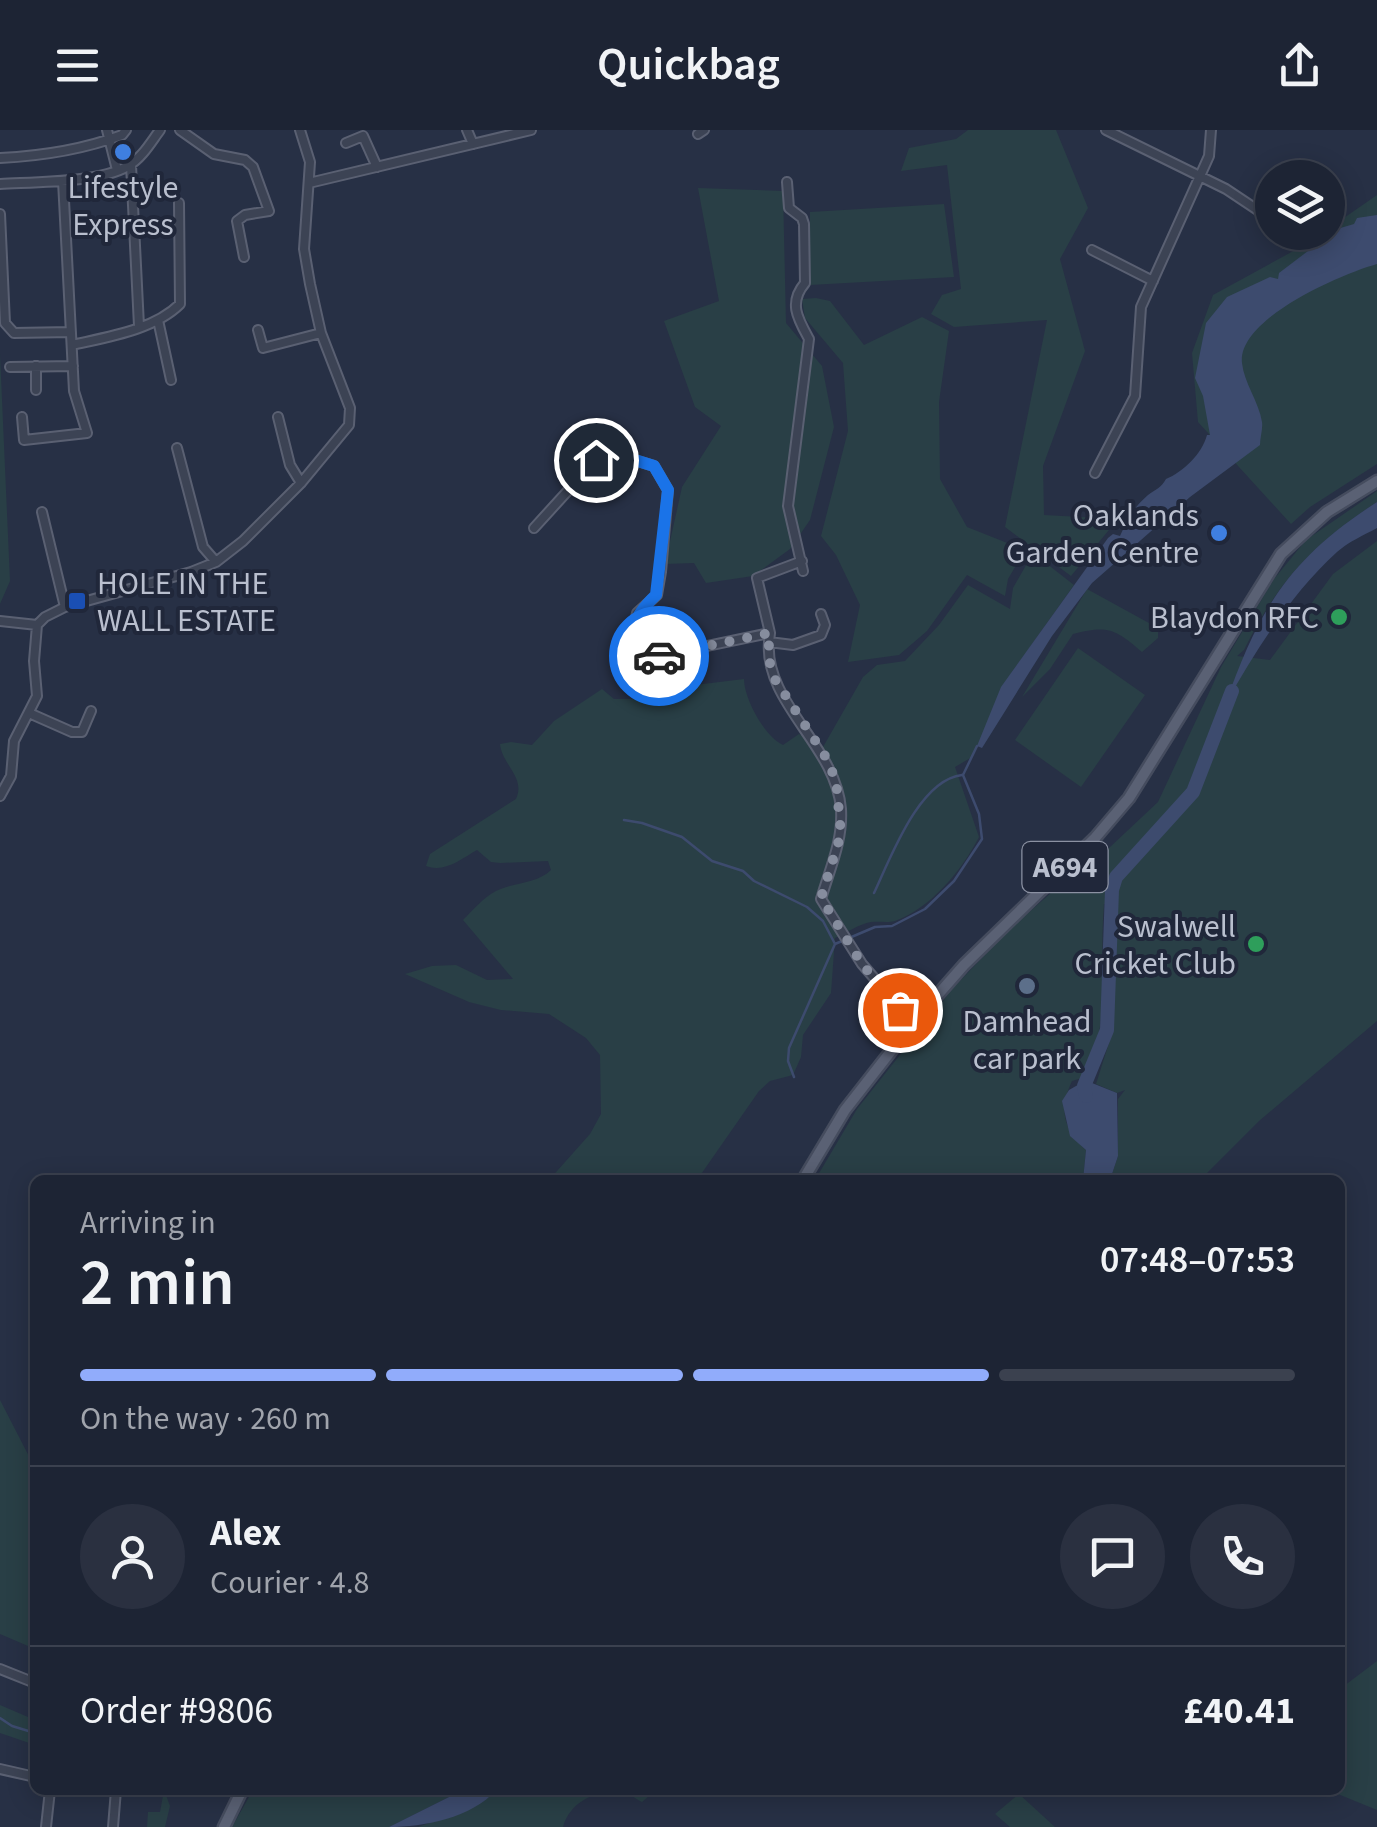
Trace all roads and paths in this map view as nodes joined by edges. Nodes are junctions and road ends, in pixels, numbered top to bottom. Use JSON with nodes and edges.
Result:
{"nodes":[{"id":1,"x":106,"y":130,"type":"edge"},
{"id":2,"x":126,"y":130,"type":"edge"},
{"id":3,"x":160,"y":130,"type":"edge"},
{"id":4,"x":180,"y":130,"type":"edge"},
{"id":5,"x":300,"y":130,"type":"edge"},
{"id":6,"x":467,"y":130,"type":"edge"},
{"id":7,"x":531,"y":130,"type":"edge"},
{"id":8,"x":1106,"y":130,"type":"edge"},
{"id":9,"x":1211,"y":130,"type":"edge"},
{"id":10,"x":110,"y":140,"type":"junction"},
{"id":11,"x":346,"y":143,"type":"dead end"},
{"id":12,"x":473,"y":144,"type":"junction"},
{"id":13,"x":0,"y":158,"type":"edge"},
{"id":14,"x":131,"y":165,"type":"junction"},
{"id":15,"x":377,"y":167,"type":"junction"},
{"id":16,"x":117,"y":170,"type":"junction"},
{"id":17,"x":1199,"y":178,"type":"junction"},
{"id":18,"x":63,"y":181,"type":"junction"},
{"id":19,"x":788,"y":182,"type":"dead end"},
{"id":20,"x":308,"y":183,"type":"junction"},
{"id":21,"x":0,"y":184,"type":"edge"},
{"id":22,"x":179,"y":203,"type":"dead end"},
{"id":23,"x":1255,"y":205,"type":"edge"},
{"id":24,"x":0,"y":214,"type":"edge"},
{"id":25,"x":1092,"y":250,"type":"dead end"},
{"id":26,"x":244,"y":257,"type":"dead end"},
{"id":27,"x":1153,"y":281,"type":"junction"},
{"id":28,"x":158,"y":320,"type":"junction"},
{"id":29,"x":139,"y":326,"type":"junction"},
{"id":30,"x":258,"y":330,"type":"dead end"},
{"id":31,"x":71,"y":332,"type":"junction"},
{"id":32,"x":322,"y":334,"type":"junction"},
{"id":33,"x":72,"y":345,"type":"junction"},
{"id":34,"x":10,"y":366,"type":"dead end"},
{"id":35,"x":36,"y":366,"type":"junction"},
{"id":36,"x":73,"y":366,"type":"junction"},
{"id":37,"x":171,"y":380,"type":"dead end"},
{"id":38,"x":36,"y":390,"type":"dead end"},
{"id":39,"x":22,"y":416,"type":"dead end"},
{"id":40,"x":278,"y":416,"type":"dead end"},
{"id":41,"x":177,"y":448,"type":"dead end"},
{"id":42,"x":1095,"y":473,"type":"dead end"},
{"id":43,"x":1377,"y":481,"type":"edge"},
{"id":44,"x":301,"y":483,"type":"junction"},
{"id":45,"x":42,"y":512,"type":"dead end"},
{"id":46,"x":534,"y":528,"type":"dead end"},
{"id":47,"x":216,"y":562,"type":"junction"},
{"id":48,"x":65,"y":607,"type":"junction"},
{"id":49,"x":821,"y":614,"type":"dead end"},
{"id":50,"x":0,"y":621,"type":"edge"},
{"id":51,"x":37,"y":625,"type":"junction"},
{"id":52,"x":770,"y":638,"type":"junction"},
{"id":53,"x":91,"y":711,"type":"dead end"},
{"id":54,"x":29,"y":713,"type":"junction"},
{"id":55,"x":0,"y":796,"type":"edge"},
{"id":56,"x":913,"y":1023,"type":"junction"},
{"id":57,"x":806,"y":1175,"type":"edge"},
{"id":58,"x":0,"y":1669,"type":"edge"},
{"id":59,"x":30,"y":1681,"type":"edge"},
{"id":60,"x":0,"y":1769,"type":"edge"},
{"id":61,"x":30,"y":1776,"type":"edge"},
{"id":62,"x":49,"y":1795,"type":"edge"},
{"id":63,"x":115,"y":1795,"type":"edge"},
{"id":64,"x":240,"y":1795,"type":"edge"},
{"id":65,"x":46,"y":1827,"type":"edge"},
{"id":66,"x":112,"y":1827,"type":"edge"},
{"id":67,"x":224,"y":1827,"type":"edge"}],
"edges":[{"from":1,"to":10,"type":"street"},
{"from":2,"to":10,"type":"street"},
{"from":3,"to":14,"type":"street"},
{"from":4,"to":26,"type":"street"},
{"from":5,"to":20,"type":"street"},
{"from":6,"to":12,"type":"street"},
{"from":7,"to":12,"type":"street"},
{"from":8,"to":17,"type":"street"},
{"from":9,"to":17,"type":"street"},
{"from":10,"to":13,"type":"street"},
{"from":10,"to":16,"type":"street"},
{"from":11,"to":15,"type":"street"},
{"from":12,"to":15,"type":"street"},
{"from":14,"to":16,"type":"street"},
{"from":14,"to":29,"type":"street"},
{"from":15,"to":20,"type":"street"},
{"from":16,"to":18,"type":"street"},
{"from":17,"to":23,"type":"street"},
{"from":17,"to":27,"type":"street"},
{"from":18,"to":21,"type":"street"},
{"from":18,"to":31,"type":"street"},
{"from":19,"to":52,"type":"street"},
{"from":20,"to":32,"type":"street"},
{"from":22,"to":28,"type":"street"},
{"from":24,"to":31,"type":"street"},
{"from":25,"to":27,"type":"street"},
{"from":27,"to":42,"type":"street"},
{"from":28,"to":29,"type":"street"},
{"from":28,"to":37,"type":"street"},
{"from":29,"to":33,"type":"street"},
{"from":30,"to":32,"type":"street"},
{"from":31,"to":33,"type":"street"},
{"from":32,"to":44,"type":"street"},
{"from":33,"to":36,"type":"street"},
{"from":34,"to":35,"type":"street"},
{"from":35,"to":36,"type":"street"},
{"from":35,"to":38,"type":"street"},
{"from":36,"to":39,"type":"street"},
{"from":40,"to":44,"type":"street"},
{"from":41,"to":47,"type":"street"},
{"from":43,"to":56,"type":"main road","number":"A694"},
{"from":44,"to":47,"type":"street"},
{"from":45,"to":48,"type":"street"},
{"from":46,"to":52,"type":"street"},
{"from":47,"to":48,"type":"street"},
{"from":48,"to":51,"type":"street"},
{"from":49,"to":52,"type":"street"},
{"from":50,"to":51,"type":"street"},
{"from":51,"to":54,"type":"street"},
{"from":52,"to":56,"type":"street"},
{"from":53,"to":54,"type":"street"},
{"from":54,"to":55,"type":"street"},
{"from":56,"to":57,"type":"main road","number":"A694"},
{"from":58,"to":59,"type":"street"},
{"from":60,"to":61,"type":"street"},
{"from":62,"to":65,"type":"street"},
{"from":63,"to":66,"type":"street"},
{"from":64,"to":67,"type":"main road"}]}
